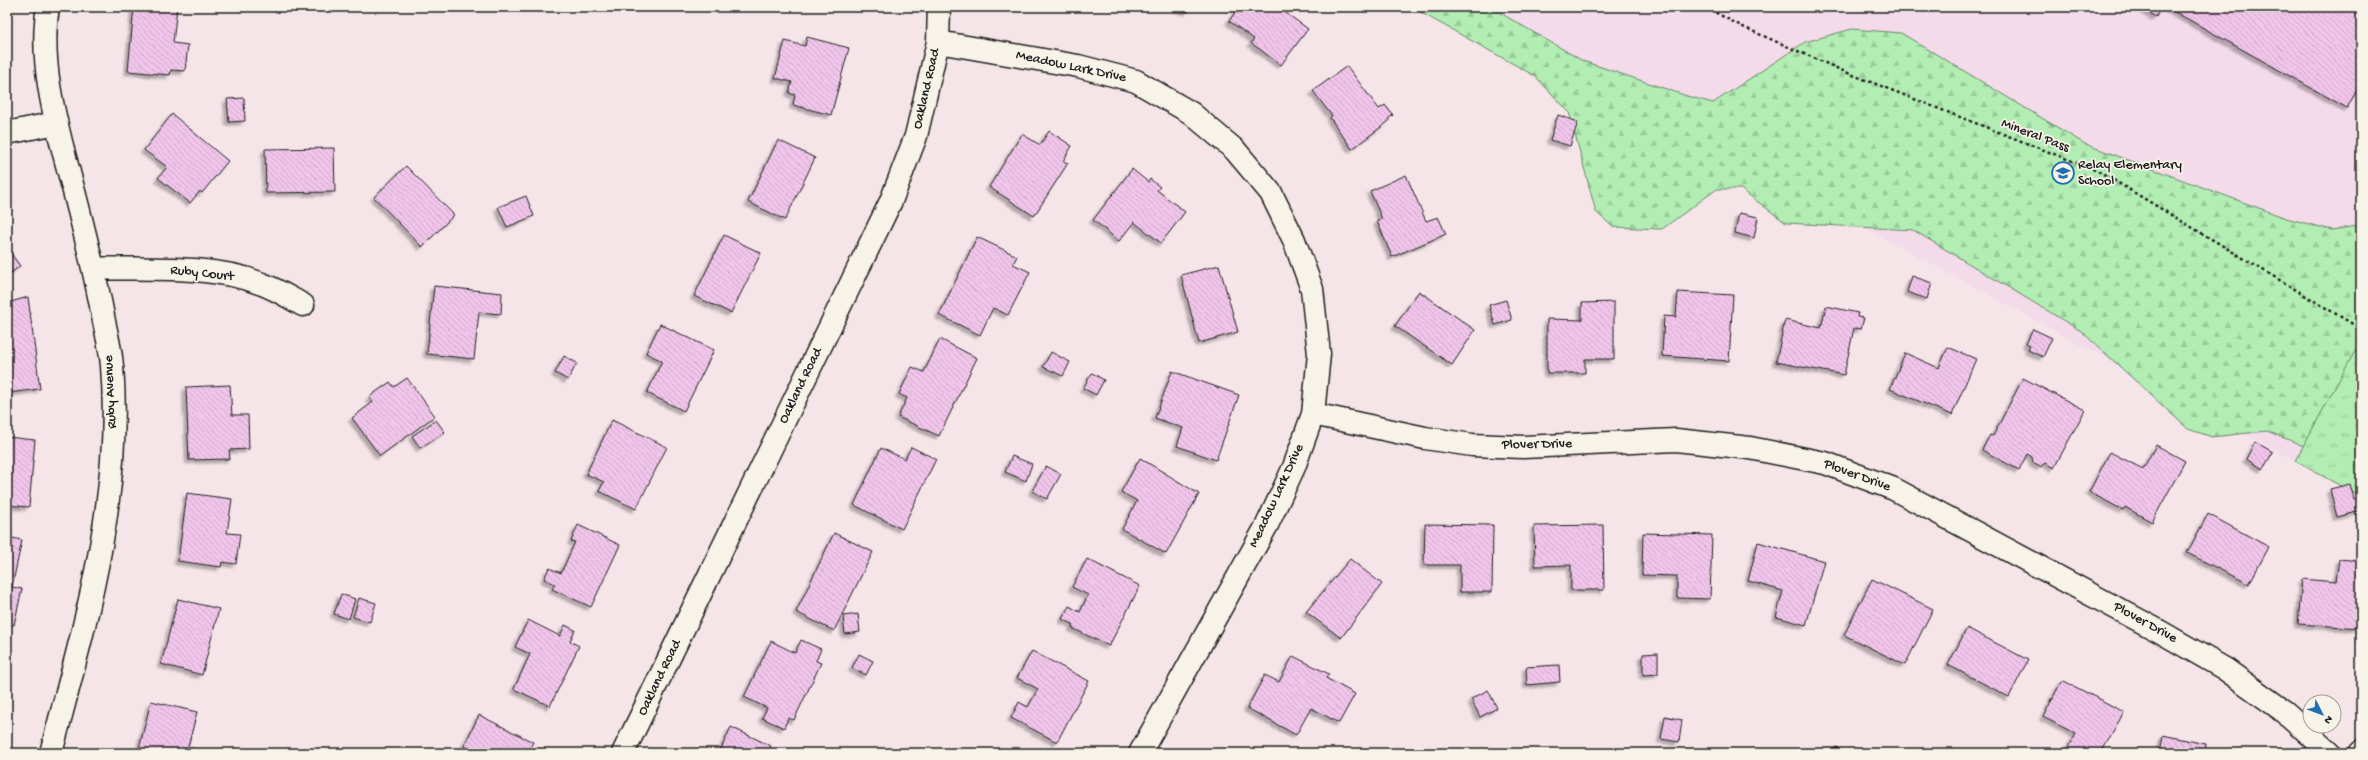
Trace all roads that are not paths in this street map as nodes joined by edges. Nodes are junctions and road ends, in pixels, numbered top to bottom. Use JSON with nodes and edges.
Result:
{"nodes":[{"id":1,"x":48,"y":7,"type":"edge"},
{"id":2,"x":939,"y":7,"type":"edge"},
{"id":3,"x":938,"y":42,"type":"junction"},
{"id":4,"x":56,"y":123,"type":"junction"},
{"id":5,"x":7,"y":133,"type":"edge"},
{"id":6,"x":94,"y":268,"type":"junction"},
{"id":7,"x":303,"y":305,"type":"dead end"},
{"id":8,"x":1313,"y":414,"type":"junction"},
{"id":9,"x":51,"y":753,"type":"edge"},
{"id":10,"x":623,"y":753,"type":"edge"},
{"id":11,"x":1140,"y":753,"type":"edge"},
{"id":12,"x":2330,"y":753,"type":"edge"}],
"edges":[{"from":1,"to":4,"type":"street","name":"Ruby Avenue"},
{"from":2,"to":3,"type":"street","name":"Oakland Road"},
{"from":3,"to":8,"type":"street","name":"Meadow Lark Drive"},
{"from":3,"to":10,"type":"street","name":"Oakland Road"},
{"from":4,"to":5,"type":"street"},
{"from":4,"to":6,"type":"street","name":"Ruby Avenue"},
{"from":6,"to":7,"type":"street","name":"Ruby Court"},
{"from":6,"to":9,"type":"street","name":"Ruby Avenue"},
{"from":8,"to":11,"type":"street","name":"Meadow Lark Drive"},
{"from":8,"to":12,"type":"street","name":"Plover Drive"}]}
